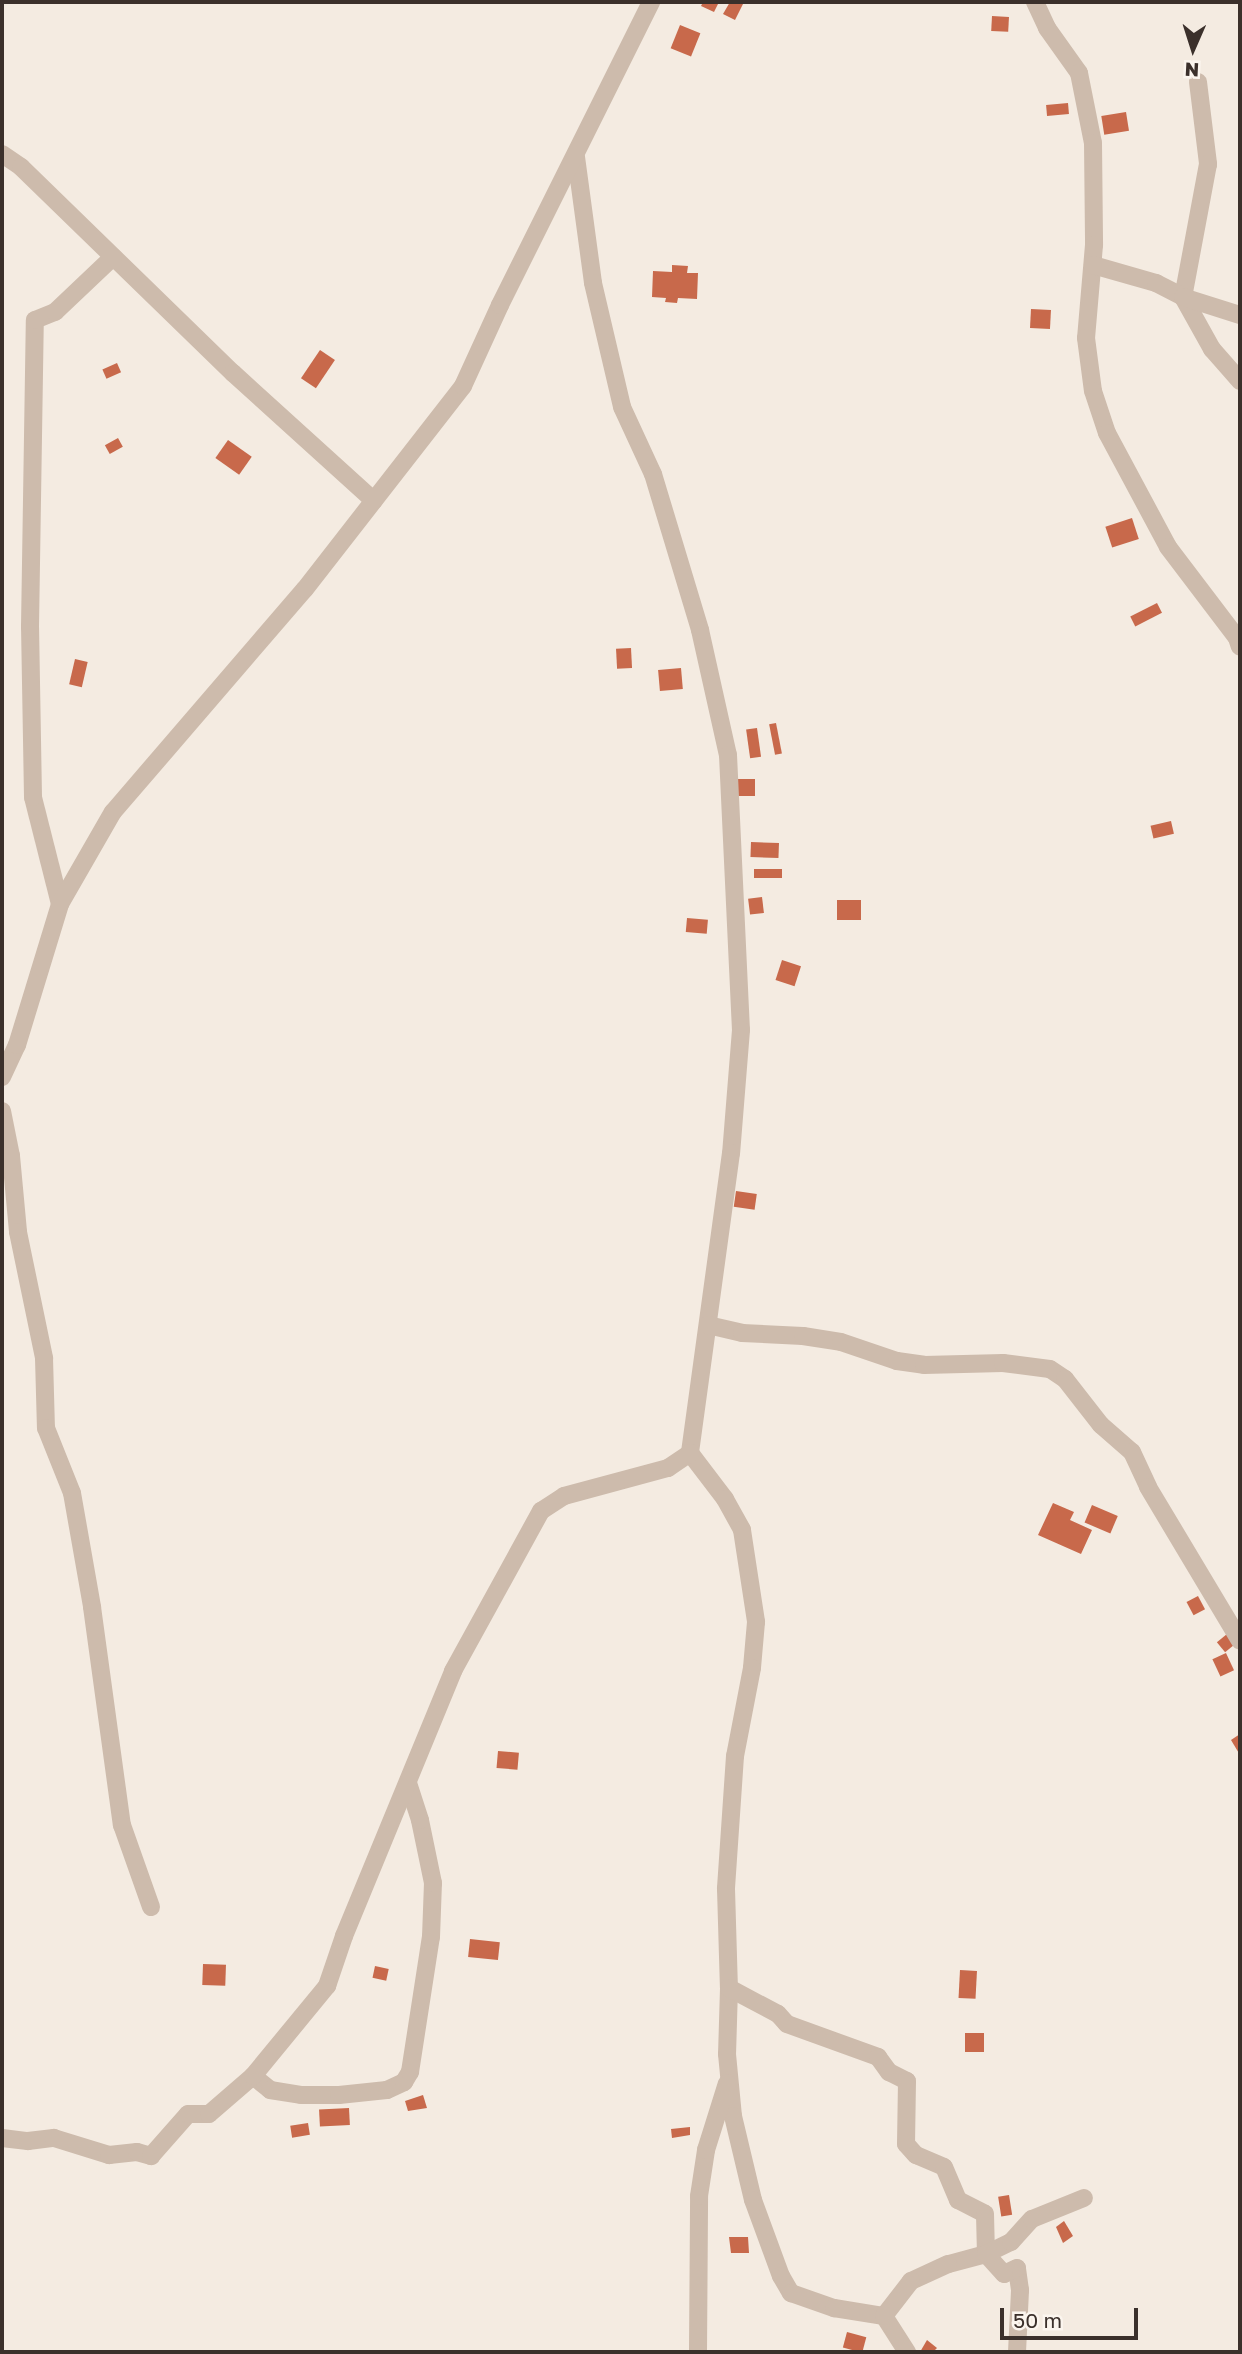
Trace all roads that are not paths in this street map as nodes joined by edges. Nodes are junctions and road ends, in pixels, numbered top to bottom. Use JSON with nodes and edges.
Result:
{"nodes":[{"id":1,"x":651,"y":2,"type":"edge"},
{"id":2,"x":1035,"y":2,"type":"edge"},
{"id":3,"x":1198,"y":82,"type":"dead end"},
{"id":4,"x":2,"y":154,"type":"edge"},
{"id":5,"x":576,"y":157,"type":"junction"},
{"id":6,"x":113,"y":257,"type":"junction"},
{"id":7,"x":1093,"y":265,"type":"junction"},
{"id":8,"x":1183,"y":297,"type":"junction"},
{"id":9,"x":1240,"y":315,"type":"edge"},
{"id":10,"x":1240,"y":381,"type":"edge"},
{"id":11,"x":374,"y":501,"type":"junction"},
{"id":12,"x":1240,"y":647,"type":"edge"},
{"id":13,"x":60,"y":904,"type":"junction"},
{"id":14,"x":2,"y":1077,"type":"edge"},
{"id":15,"x":2,"y":1111,"type":"edge"},
{"id":16,"x":708,"y":1325,"type":"junction"},
{"id":17,"x":690,"y":1453,"type":"junction"},
{"id":18,"x":1240,"y":1641,"type":"edge"},
{"id":19,"x":408,"y":1784,"type":"junction"},
{"id":20,"x":151,"y":1907,"type":"dead end"},
{"id":21,"x":729,"y":1988,"type":"junction"},
{"id":22,"x":253,"y":2076,"type":"junction"},
{"id":23,"x":729,"y":2076,"type":"junction"},
{"id":24,"x":2,"y":2138,"type":"edge"},
{"id":25,"x":1084,"y":2199,"type":"dead end"},
{"id":26,"x":986,"y":2254,"type":"junction"},
{"id":27,"x":884,"y":2316,"type":"junction"},
{"id":28,"x":698,"y":2352,"type":"edge"},
{"id":29,"x":907,"y":2352,"type":"edge"},
{"id":30,"x":1017,"y":2352,"type":"edge"}],
"edges":[{"from":1,"to":5,"type":"street"},
{"from":2,"to":7,"type":"street"},
{"from":3,"to":8,"type":"street"},
{"from":4,"to":6,"type":"street"},
{"from":5,"to":11,"type":"street"},
{"from":5,"to":16,"type":"street"},
{"from":6,"to":11,"type":"street"},
{"from":6,"to":13,"type":"street"},
{"from":7,"to":8,"type":"street"},
{"from":7,"to":12,"type":"street"},
{"from":8,"to":9,"type":"street"},
{"from":8,"to":10,"type":"street"},
{"from":11,"to":13,"type":"street"},
{"from":13,"to":14,"type":"street"},
{"from":15,"to":20,"type":"street"},
{"from":16,"to":17,"type":"street"},
{"from":16,"to":18,"type":"street"},
{"from":17,"to":19,"type":"street"},
{"from":17,"to":21,"type":"street"},
{"from":19,"to":22,"type":"street"},
{"from":19,"to":22,"type":"street"},
{"from":21,"to":23,"type":"street"},
{"from":21,"to":26,"type":"street"},
{"from":22,"to":24,"type":"street"},
{"from":23,"to":27,"type":"street"},
{"from":23,"to":28,"type":"street"},
{"from":25,"to":26,"type":"street"},
{"from":26,"to":27,"type":"street"},
{"from":26,"to":30,"type":"street"},
{"from":27,"to":29,"type":"street"}]}
